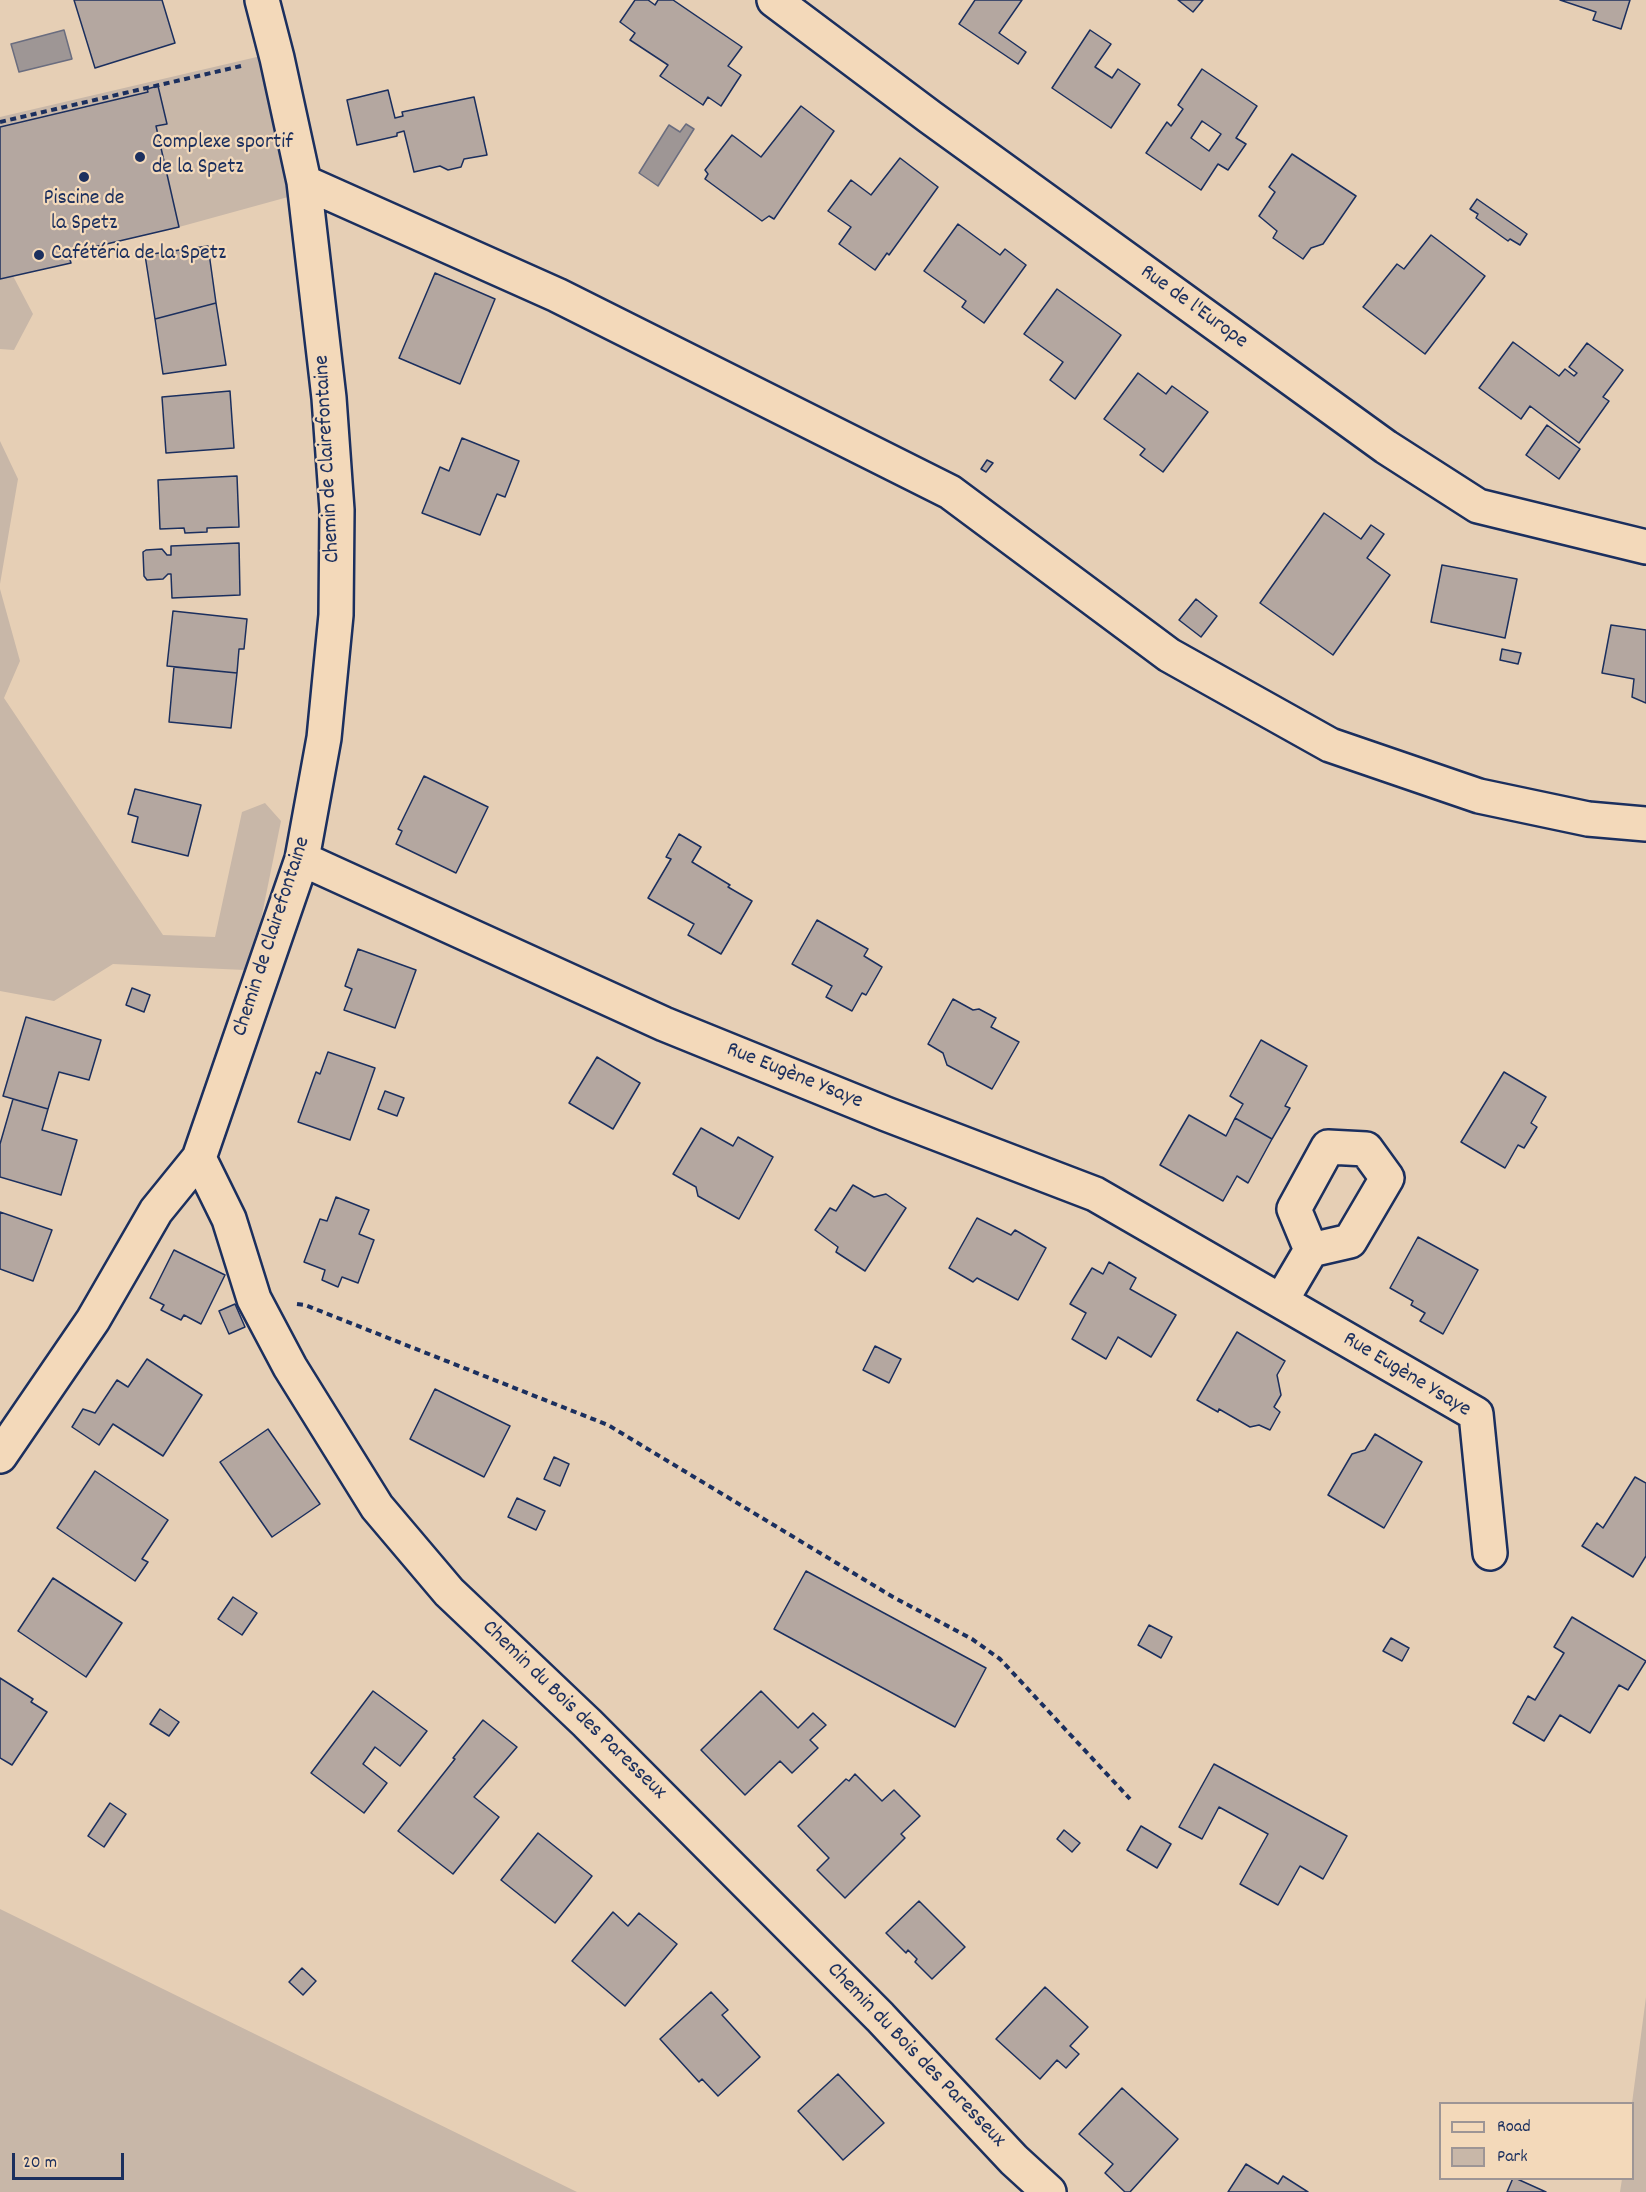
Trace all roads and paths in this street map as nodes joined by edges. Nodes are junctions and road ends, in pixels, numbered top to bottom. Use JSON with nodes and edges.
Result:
{"nodes":[{"id":1,"x":261,"y":0,"type":"edge"},
{"id":2,"x":774,"y":0,"type":"edge"},
{"id":3,"x":277,"y":57,"type":"junction"},
{"id":4,"x":0,"y":122,"type":"edge"},
{"id":5,"x":304,"y":182,"type":"junction"},
{"id":6,"x":1646,"y":547,"type":"edge"},
{"id":7,"x":1646,"y":824,"type":"edge"},
{"id":8,"x":302,"y":859,"type":"junction"},
{"id":9,"x":199,"y":1158,"type":"junction"},
{"id":10,"x":1311,"y":1250,"type":"dead end"},
{"id":11,"x":254,"y":1299,"type":"junction"},
{"id":12,"x":1281,"y":1301,"type":"junction"},
{"id":13,"x":0,"y":1456,"type":"edge"},
{"id":14,"x":1490,"y":1554,"type":"dead end"},
{"id":15,"x":1130,"y":1799,"type":"dead end"},
{"id":16,"x":1048,"y":2192,"type":"edge"}],
"edges":[{"from":1,"to":3,"type":"street","name":"Chemin de Clairefontaine"},
{"from":2,"to":6,"type":"street","name":"Rue de l'Europe"},
{"from":3,"to":4,"type":"path"},
{"from":3,"to":5,"type":"street","name":"Chemin de Clairefontaine"},
{"from":5,"to":7,"type":"street"},
{"from":5,"to":8,"type":"street","name":"Chemin de Clairefontaine"},
{"from":8,"to":9,"type":"street","name":"Chemin de Clairefontaine"},
{"from":8,"to":12,"type":"street","name":"Rue Eugène Ysaye"},
{"from":9,"to":11,"type":"street","name":"Chemin du Bois des Paresseux"},
{"from":9,"to":13,"type":"street","name":"Chemin de Clairefontaine"},
{"from":10,"to":12,"type":"street"},
{"from":11,"to":15,"type":"path"},
{"from":11,"to":16,"type":"street","name":"Chemin du Bois des Paresseux"},
{"from":12,"to":14,"type":"street","name":"Rue Eugène Ysaye"}]}
